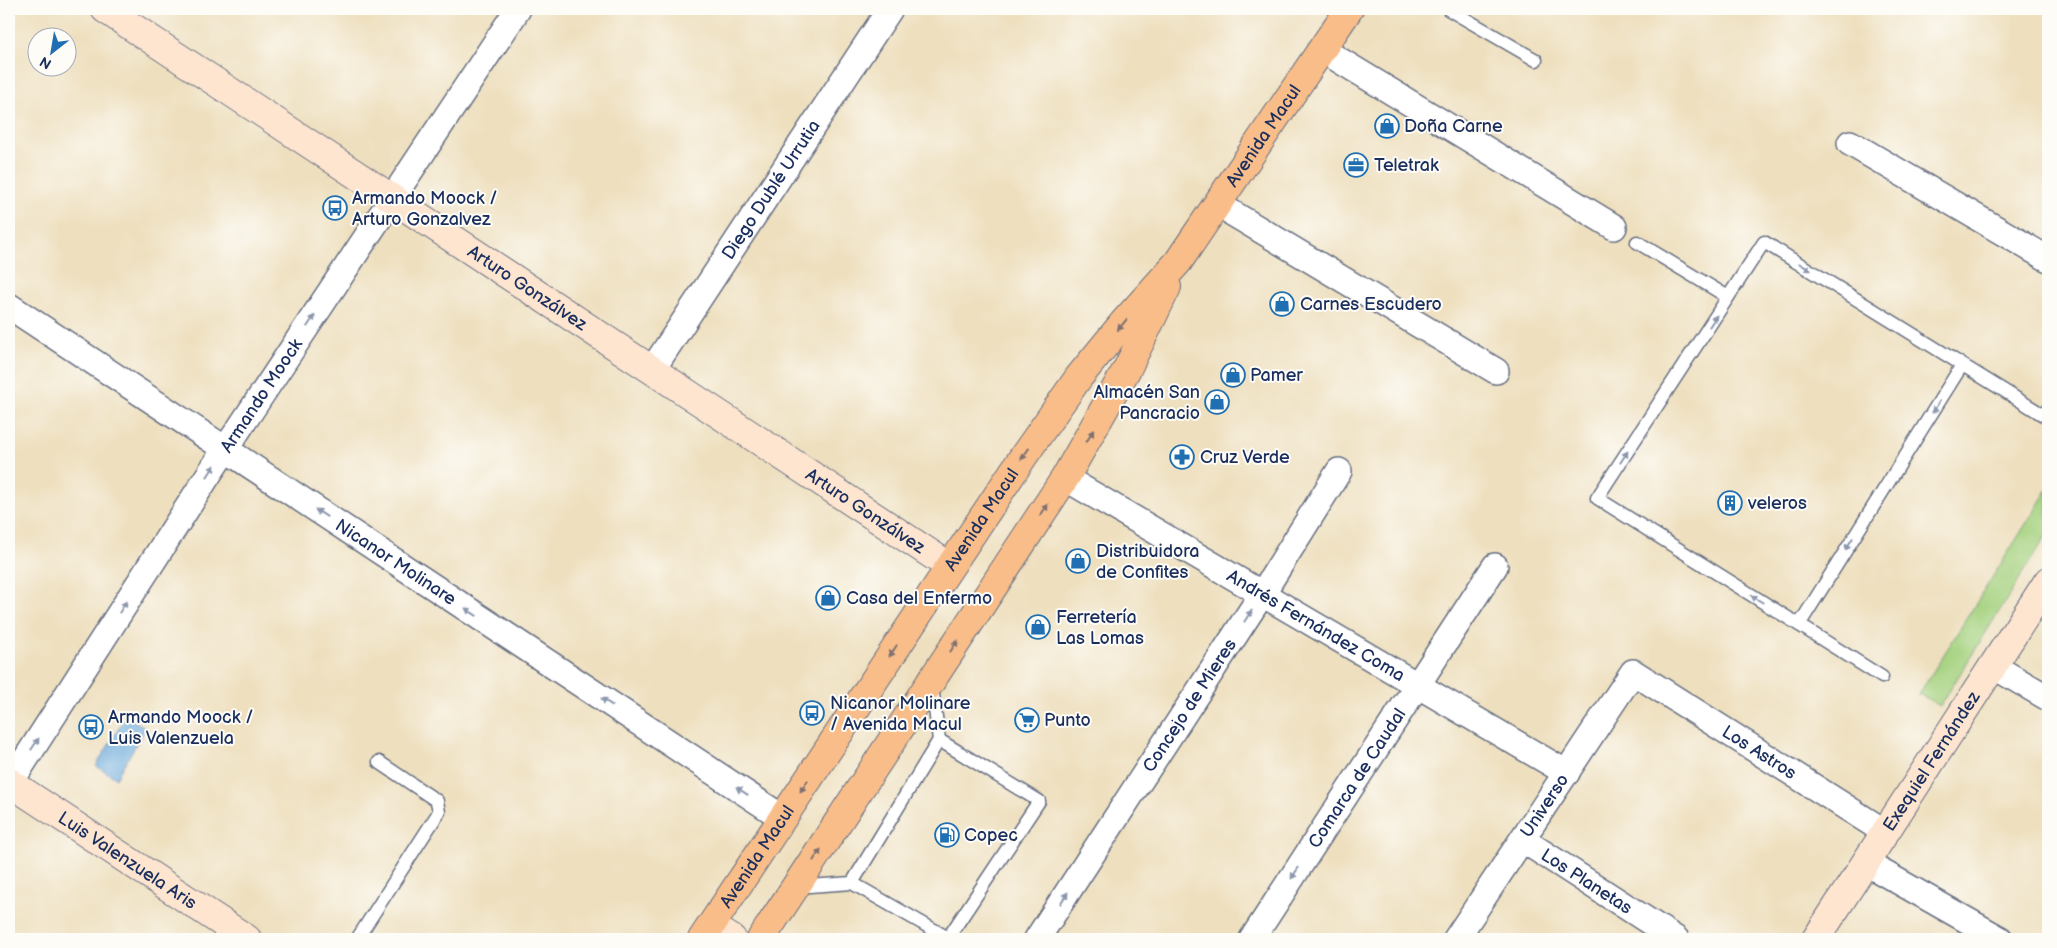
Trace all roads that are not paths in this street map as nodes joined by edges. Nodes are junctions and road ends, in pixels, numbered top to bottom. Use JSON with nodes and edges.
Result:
{"nodes":[{"id":1,"x":105,"y":9,"type":"edge"},
{"id":2,"x":518,"y":9,"type":"edge"},
{"id":3,"x":890,"y":9,"type":"edge"},
{"id":4,"x":1349,"y":9,"type":"edge"},
{"id":5,"x":1448,"y":9,"type":"edge"},
{"id":6,"x":1322,"y":49,"type":"junction"},
{"id":7,"x":1536,"y":60,"type":"dead end"},
{"id":8,"x":1850,"y":143,"type":"dead end"},
{"id":9,"x":392,"y":198,"type":"junction"},
{"id":10,"x":1217,"y":204,"type":"junction"},
{"id":11,"x":1614,"y":226,"type":"dead end"},
{"id":12,"x":1637,"y":242,"type":"dead end"},
{"id":13,"x":2048,"y":259,"type":"edge"},
{"id":14,"x":1178,"y":262,"type":"junction"},
{"id":15,"x":1728,"y":297,"type":"junction"},
{"id":16,"x":9,"y":306,"type":"edge"},
{"id":17,"x":1962,"y":365,"type":"junction"},
{"id":18,"x":652,"y":370,"type":"junction"},
{"id":19,"x":1496,"y":371,"type":"dead end"},
{"id":20,"x":2048,"y":418,"type":"edge"},
{"id":21,"x":225,"y":450,"type":"junction"},
{"id":22,"x":1339,"y":471,"type":"dead end"},
{"id":23,"x":1065,"y":478,"type":"junction"},
{"id":24,"x":949,"y":566,"type":"junction"},
{"id":25,"x":1495,"y":566,"type":"dead end"},
{"id":26,"x":2048,"y":581,"type":"edge"},
{"id":27,"x":1262,"y":594,"type":"junction"},
{"id":28,"x":1799,"y":625,"type":"junction"},
{"id":29,"x":1993,"y":666,"type":"junction"},
{"id":30,"x":1633,"y":672,"type":"joint"},
{"id":31,"x":1882,"y":678,"type":"dead end"},
{"id":32,"x":931,"y":681,"type":"junction"},
{"id":33,"x":1418,"y":686,"type":"junction"},
{"id":34,"x":2048,"y":698,"type":"edge"},
{"id":35,"x":939,"y":740,"type":"junction"},
{"id":36,"x":379,"y":762,"type":"dead end"},
{"id":37,"x":1566,"y":773,"type":"junction"},
{"id":38,"x":9,"y":783,"type":"edge"},
{"id":39,"x":783,"y":818,"type":"junction"},
{"id":40,"x":1885,"y":832,"type":"junction"},
{"id":41,"x":1523,"y":840,"type":"junction"},
{"id":42,"x":1866,"y":862,"type":"junction"},
{"id":43,"x":852,"y":882,"type":"junction"},
{"id":44,"x":795,"y":888,"type":"junction"},
{"id":45,"x":932,"y":934,"type":"edge"},
{"id":46,"x":715,"y":935,"type":"edge"},
{"id":47,"x":247,"y":939,"type":"edge"},
{"id":48,"x":357,"y":939,"type":"edge"},
{"id":49,"x":761,"y":939,"type":"edge"},
{"id":50,"x":1037,"y":939,"type":"edge"},
{"id":51,"x":1252,"y":939,"type":"edge"},
{"id":52,"x":1456,"y":939,"type":"edge"},
{"id":53,"x":1676,"y":939,"type":"edge"},
{"id":54,"x":1816,"y":939,"type":"edge"},
{"id":55,"x":2000,"y":939,"type":"edge"}],
"edges":[{"from":1,"to":9,"type":"street","name":"Arturo Gonzálvez"},
{"from":2,"to":9,"type":"street","name":"Armando Moock"},
{"from":3,"to":18,"type":"street","name":"Diego Dublé Urrutia"},
{"from":4,"to":6,"type":"main road","name":"Avenida Macul"},
{"from":5,"to":7,"type":"lane"},
{"from":6,"to":10,"type":"main road","name":"Avenida Macul"},
{"from":6,"to":11,"type":"street"},
{"from":8,"to":13,"type":"street"},
{"from":9,"to":18,"type":"street","name":"Arturo Gonzálvez"},
{"from":21,"to":9,"type":"street","name":"Armando Moock","one_way":true},
{"from":10,"to":14,"type":"main road","name":"Avenida Macul"},
{"from":10,"to":19,"type":"street"},
{"from":12,"to":15,"type":"lane"},
{"from":23,"to":14,"type":"main road","name":"Avenida Macul","one_way":true},
{"from":14,"to":24,"type":"main road","name":"Avenida Macul","one_way":true},
{"from":15,"to":17,"type":"lane","one_way":true},
{"from":28,"to":15,"type":"lane","one_way":true},
{"from":16,"to":21,"type":"street","name":"Nicanor Molinare"},
{"from":17,"to":20,"type":"lane"},
{"from":17,"to":28,"type":"lane","one_way":true},
{"from":18,"to":24,"type":"street","name":"Arturo Gonzálvez"},
{"from":38,"to":21,"type":"street","name":"Armando Moock","one_way":true},
{"from":39,"to":21,"type":"street","name":"Nicanor Molinare","one_way":true},
{"from":22,"to":27,"type":"street","name":"Concejo de Mieres"},
{"from":23,"to":27,"type":"street","name":"Andrés Fernández Coma"},
{"from":32,"to":23,"type":"main road","name":"Avenida Macul","one_way":true},
{"from":24,"to":39,"type":"main road","name":"Avenida Macul","one_way":true},
{"from":25,"to":33,"type":"street","name":"Comarca de Caudal"},
{"from":26,"to":29,"type":"street","name":"Exequiel Fernández"},
{"from":27,"to":33,"type":"street","name":"Andrés Fernández Coma"},
{"from":50,"to":27,"type":"street","name":"Concejo de Mieres","one_way":true},
{"from":28,"to":31,"type":"lane"},
{"from":29,"to":34,"type":"street"},
{"from":29,"to":40,"type":"street","name":"Exequiel Fernández"},
{"from":30,"to":37,"type":"street","name":"Universo"},
{"from":30,"to":40,"type":"street","name":"Los Astros"},
{"from":32,"to":35,"type":"lane"},
{"from":44,"to":32,"type":"main road","name":"Avenida Macul","one_way":true},
{"from":33,"to":37,"type":"street","name":"Andrés Fernández Coma"},
{"from":33,"to":51,"type":"street","name":"Comarca de Caudal","one_way":true},
{"from":35,"to":43,"type":"lane"},
{"from":35,"to":45,"type":"lane"},
{"from":36,"to":48,"type":"lane"},
{"from":37,"to":41,"type":"street","name":"Universo"},
{"from":38,"to":47,"type":"street","name":"Luis Valenzuela Aris"},
{"from":39,"to":46,"type":"main road","name":"Avenida Macul"},
{"from":40,"to":42,"type":"street","name":"Exequiel Fernández"},
{"from":41,"to":52,"type":"street","name":"Universo"},
{"from":41,"to":53,"type":"street","name":"Los Planetas"},
{"from":42,"to":54,"type":"street","name":"Exequiel Fernández"},
{"from":42,"to":55,"type":"street"},
{"from":43,"to":44,"type":"lane"},
{"from":43,"to":45,"type":"lane"},
{"from":44,"to":49,"type":"main road","name":"Avenida Macul"}]}
